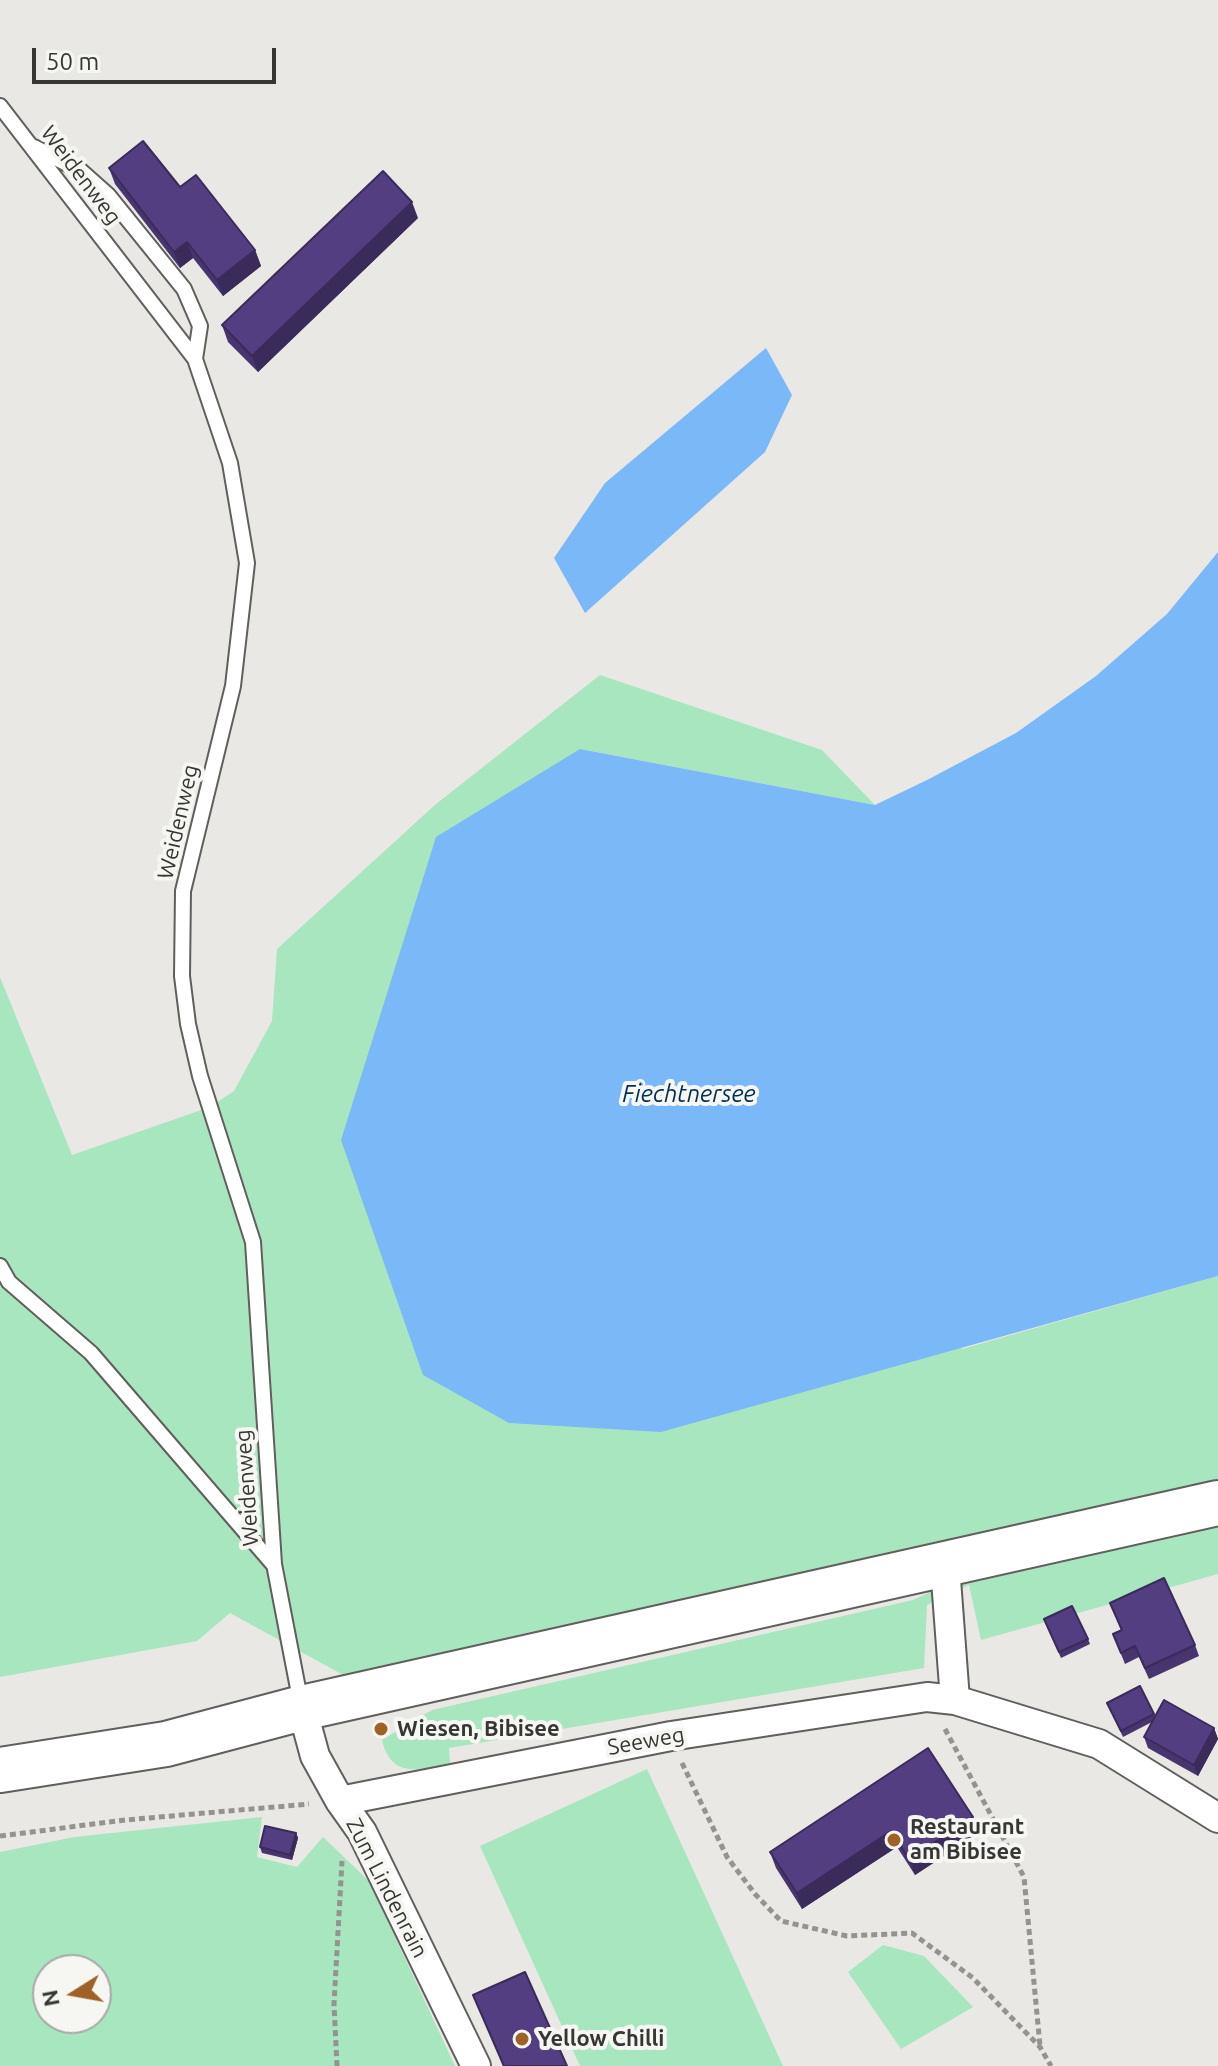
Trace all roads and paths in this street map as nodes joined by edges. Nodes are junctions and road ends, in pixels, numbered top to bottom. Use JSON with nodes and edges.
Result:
{"nodes":[{"id":1,"x":0,"y":106,"type":"edge"},
{"id":2,"x":30,"y":145,"type":"junction"},
{"id":3,"x":195,"y":359,"type":"junction"},
{"id":4,"x":0,"y":1266,"type":"edge"},
{"id":5,"x":1218,"y":1503,"type":"edge"},
{"id":6,"x":274,"y":1564,"type":"junction"},
{"id":7,"x":945,"y":1566,"type":"junction"},
{"id":8,"x":941,"y":1698,"type":"junction"},
{"id":9,"x":302,"y":1708,"type":"junction"},
{"id":10,"x":671,"y":1736,"type":"junction"},
{"id":11,"x":0,"y":1770,"type":"edge"},
{"id":12,"x":340,"y":1801,"type":"junction"},
{"id":13,"x":1218,"y":1818,"type":"edge"},
{"id":14,"x":362,"y":1832,"type":"junction"},
{"id":15,"x":0,"y":1836,"type":"edge"},
{"id":16,"x":1040,"y":2047,"type":"junction"},
{"id":17,"x":337,"y":2066,"type":"edge"},
{"id":18,"x":476,"y":2066,"type":"edge"},
{"id":19,"x":1051,"y":2066,"type":"edge"}],
"edges":[{"from":1,"to":2,"type":"lane","name":"Weidenweg"},
{"from":2,"to":3,"type":"lane","name":"Weidenweg"},
{"from":2,"to":3,"type":"lane"},
{"from":3,"to":6,"type":"lane","name":"Weidenweg"},
{"from":4,"to":6,"type":"lane"},
{"from":5,"to":7,"type":"main road"},
{"from":6,"to":9,"type":"lane","name":"Weidenweg"},
{"from":7,"to":8,"type":"street"},
{"from":7,"to":9,"type":"main road"},
{"from":8,"to":10,"type":"street","name":"Seeweg"},
{"from":8,"to":13,"type":"street","name":"Seeweg"},
{"from":8,"to":16,"type":"path"},
{"from":9,"to":11,"type":"main road"},
{"from":9,"to":12,"type":"street","name":"Zum Lindenrain"},
{"from":10,"to":12,"type":"street","name":"Seeweg"},
{"from":10,"to":16,"type":"path"},
{"from":12,"to":14,"type":"street","name":"Zum Lindenrain"},
{"from":12,"to":15,"type":"path"},
{"from":14,"to":17,"type":"path"},
{"from":14,"to":18,"type":"street","name":"Zum Lindenrain"},
{"from":16,"to":19,"type":"path"}]}
